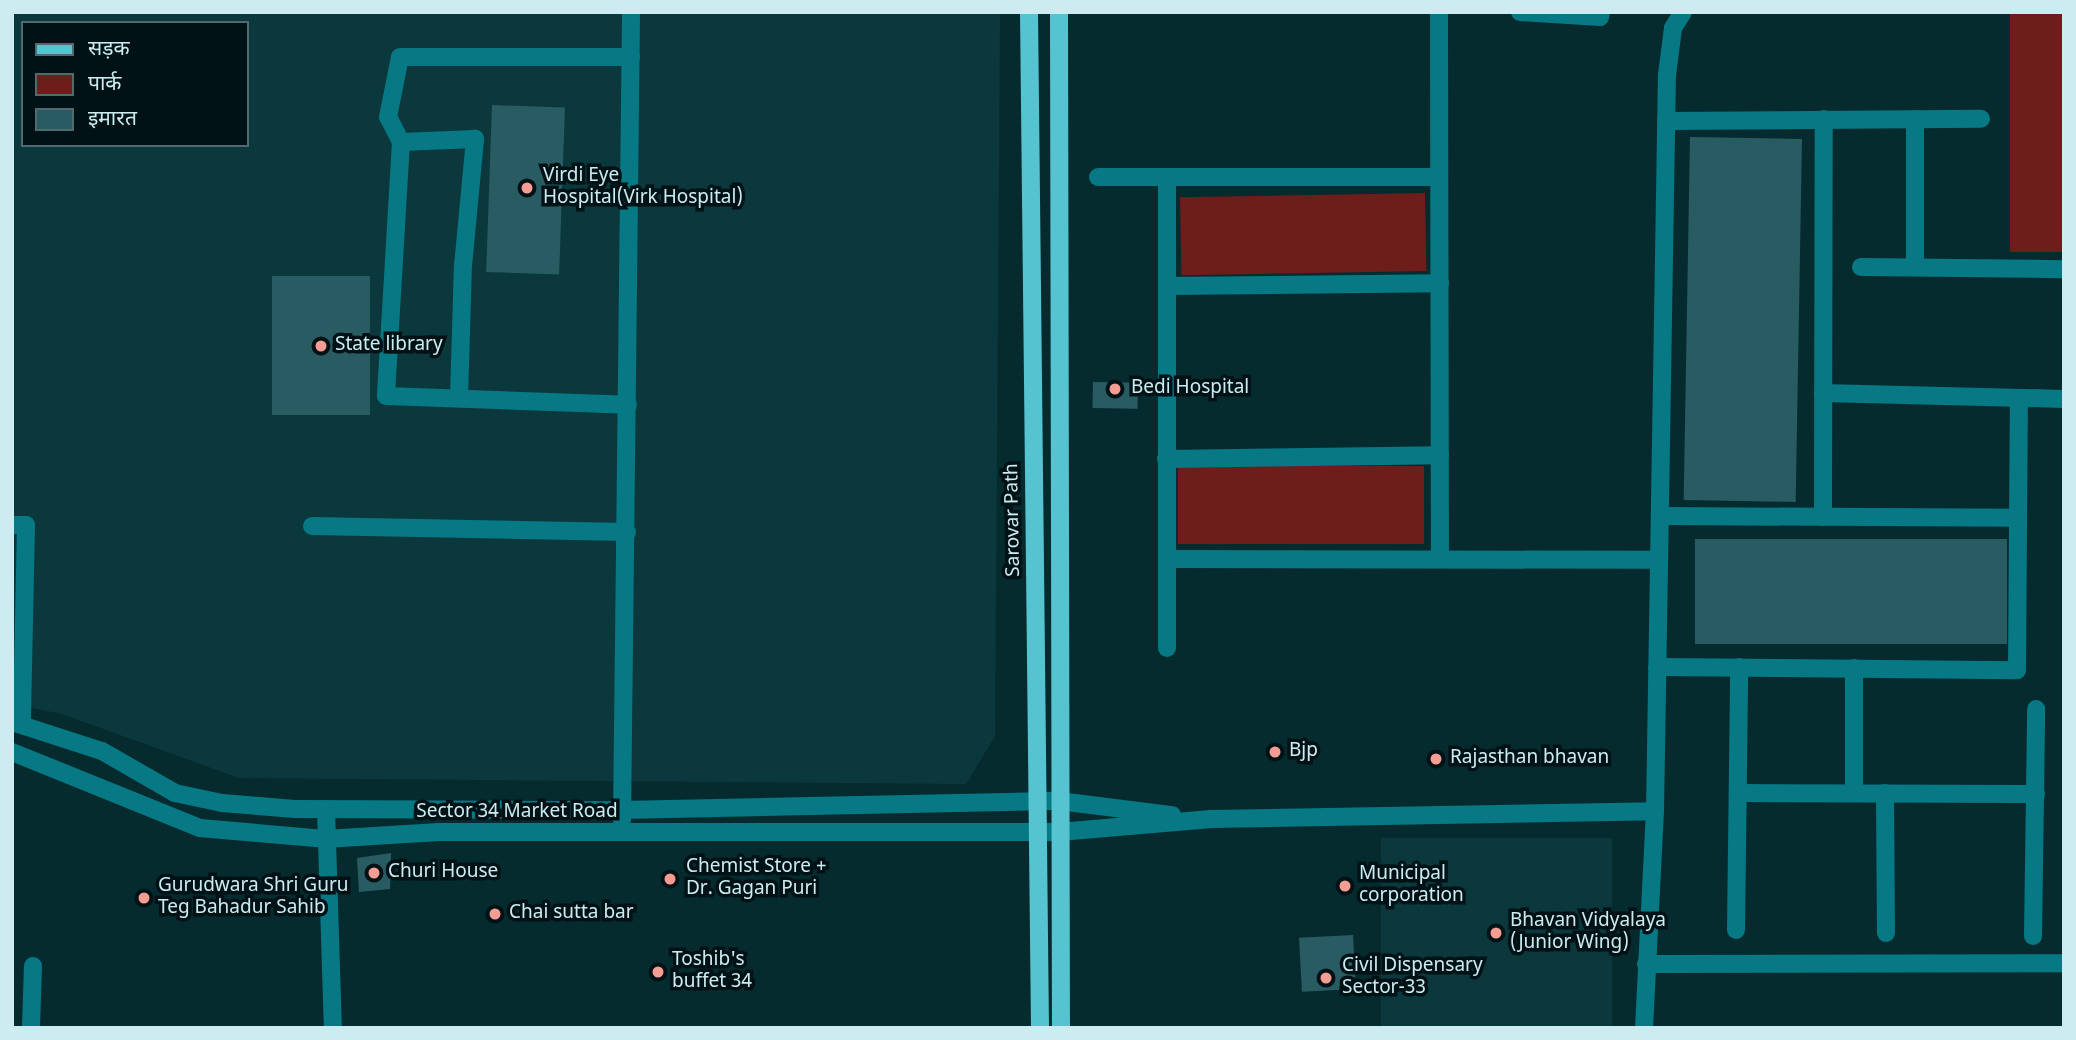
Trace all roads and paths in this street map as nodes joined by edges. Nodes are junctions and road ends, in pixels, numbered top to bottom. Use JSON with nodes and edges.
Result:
{"nodes":[{"id":1,"x":631,"y":12,"type":"edge"},
{"id":2,"x":1030,"y":12,"type":"edge"},
{"id":3,"x":1059,"y":12,"type":"edge"},
{"id":4,"x":1439,"y":12,"type":"edge"},
{"id":5,"x":1520,"y":12,"type":"edge"},
{"id":6,"x":1601,"y":12,"type":"edge"},
{"id":7,"x":1682,"y":12,"type":"edge"},
{"id":8,"x":631,"y":57,"type":"junction"},
{"id":9,"x":1824,"y":119,"type":"junction"},
{"id":10,"x":1915,"y":119,"type":"junction"},
{"id":11,"x":1981,"y":119,"type":"dead end"},
{"id":12,"x":1666,"y":121,"type":"junction"},
{"id":13,"x":401,"y":142,"type":"junction"},
{"id":14,"x":1098,"y":177,"type":"dead end"},
{"id":15,"x":1167,"y":177,"type":"junction"},
{"id":16,"x":1439,"y":177,"type":"junction"},
{"id":17,"x":1861,"y":267,"type":"dead end"},
{"id":18,"x":1915,"y":267,"type":"junction"},
{"id":19,"x":2064,"y":269,"type":"edge"},
{"id":20,"x":1440,"y":283,"type":"junction"},
{"id":21,"x":1167,"y":286,"type":"junction"},
{"id":22,"x":1823,"y":393,"type":"junction"},
{"id":23,"x":459,"y":398,"type":"junction"},
{"id":24,"x":2019,"y":398,"type":"junction"},
{"id":25,"x":2064,"y":399,"type":"edge"},
{"id":26,"x":628,"y":405,"type":"junction"},
{"id":27,"x":1440,"y":455,"type":"junction"},
{"id":28,"x":1167,"y":459,"type":"junction"},
{"id":29,"x":1660,"y":516,"type":"junction"},
{"id":30,"x":1823,"y":517,"type":"junction"},
{"id":31,"x":2018,"y":518,"type":"junction"},
{"id":32,"x":12,"y":525,"type":"edge"},
{"id":33,"x":312,"y":526,"type":"dead end"},
{"id":34,"x":627,"y":532,"type":"junction"},
{"id":35,"x":1167,"y":559,"type":"junction"},
{"id":36,"x":1440,"y":559,"type":"junction"},
{"id":37,"x":1659,"y":561,"type":"junction"},
{"id":38,"x":1167,"y":648,"type":"dead end"},
{"id":39,"x":1657,"y":667,"type":"junction"},
{"id":40,"x":1739,"y":667,"type":"junction"},
{"id":41,"x":1854,"y":668,"type":"junction"},
{"id":42,"x":2036,"y":709,"type":"dead end"},
{"id":43,"x":17,"y":722,"type":"edge"},
{"id":44,"x":12,"y":752,"type":"edge"},
{"id":45,"x":1738,"y":793,"type":"junction"},
{"id":46,"x":1854,"y":793,"type":"junction"},
{"id":47,"x":1885,"y":793,"type":"junction"},
{"id":48,"x":2036,"y":794,"type":"junction"},
{"id":49,"x":1037,"y":801,"type":"junction"},
{"id":50,"x":1059,"y":801,"type":"junction"},
{"id":51,"x":326,"y":810,"type":"junction"},
{"id":52,"x":622,"y":810,"type":"junction"},
{"id":53,"x":1655,"y":811,"type":"junction"},
{"id":54,"x":1211,"y":819,"type":"junction"},
{"id":55,"x":1038,"y":832,"type":"junction"},
{"id":56,"x":1059,"y":832,"type":"junction"},
{"id":57,"x":621,"y":834,"type":"junction"},
{"id":58,"x":325,"y":839,"type":"junction"},
{"id":59,"x":1736,"y":930,"type":"dead end"},
{"id":60,"x":1886,"y":933,"type":"dead end"},
{"id":61,"x":2033,"y":936,"type":"dead end"},
{"id":62,"x":2064,"y":963,"type":"edge"},
{"id":63,"x":1646,"y":964,"type":"junction"},
{"id":64,"x":33,"y":966,"type":"dead end"},
{"id":65,"x":32,"y":1028,"type":"edge"},
{"id":66,"x":334,"y":1028,"type":"edge"},
{"id":67,"x":1040,"y":1028,"type":"edge"},
{"id":68,"x":1061,"y":1028,"type":"edge"},
{"id":69,"x":1644,"y":1028,"type":"edge"}],
"edges":[{"from":1,"to":8,"type":"street"},
{"from":2,"to":49,"type":"main road","name":"Sarovar Path"},
{"from":3,"to":50,"type":"main road"},
{"from":4,"to":16,"type":"street"},
{"from":5,"to":6,"type":"street"},
{"from":7,"to":12,"type":"street"},
{"from":8,"to":13,"type":"street"},
{"from":8,"to":26,"type":"street"},
{"from":9,"to":10,"type":"street"},
{"from":9,"to":12,"type":"street"},
{"from":9,"to":22,"type":"street"},
{"from":10,"to":11,"type":"street"},
{"from":10,"to":18,"type":"street"},
{"from":12,"to":29,"type":"street"},
{"from":13,"to":23,"type":"street"},
{"from":13,"to":23,"type":"street"},
{"from":14,"to":15,"type":"street"},
{"from":15,"to":16,"type":"street"},
{"from":15,"to":21,"type":"street"},
{"from":16,"to":20,"type":"street"},
{"from":17,"to":18,"type":"street"},
{"from":18,"to":19,"type":"street"},
{"from":20,"to":21,"type":"street"},
{"from":20,"to":27,"type":"street"},
{"from":21,"to":28,"type":"street"},
{"from":22,"to":24,"type":"street"},
{"from":22,"to":30,"type":"street"},
{"from":23,"to":26,"type":"street"},
{"from":24,"to":25,"type":"street"},
{"from":24,"to":31,"type":"street"},
{"from":26,"to":34,"type":"street"},
{"from":27,"to":28,"type":"street"},
{"from":27,"to":36,"type":"street"},
{"from":28,"to":35,"type":"street"},
{"from":29,"to":30,"type":"street"},
{"from":29,"to":37,"type":"street"},
{"from":30,"to":31,"type":"street"},
{"from":31,"to":41,"type":"street"},
{"from":32,"to":43,"type":"street"},
{"from":33,"to":34,"type":"street"},
{"from":34,"to":52,"type":"street"},
{"from":35,"to":36,"type":"street"},
{"from":35,"to":38,"type":"street"},
{"from":36,"to":37,"type":"street"},
{"from":37,"to":39,"type":"street"},
{"from":39,"to":40,"type":"street"},
{"from":39,"to":53,"type":"street"},
{"from":40,"to":41,"type":"street"},
{"from":40,"to":45,"type":"street"},
{"from":41,"to":46,"type":"street"},
{"from":42,"to":48,"type":"street"},
{"from":43,"to":51,"type":"street"},
{"from":44,"to":58,"type":"street","name":"Sector 34 Market Road"},
{"from":45,"to":46,"type":"street"},
{"from":45,"to":59,"type":"street"},
{"from":46,"to":47,"type":"street"},
{"from":47,"to":48,"type":"street"},
{"from":47,"to":60,"type":"street"},
{"from":48,"to":61,"type":"street"},
{"from":49,"to":50,"type":"street"},
{"from":49,"to":52,"type":"street"},
{"from":49,"to":55,"type":"main road","name":"Sarovar Path"},
{"from":50,"to":54,"type":"street"},
{"from":50,"to":56,"type":"main road"},
{"from":51,"to":52,"type":"street"},
{"from":51,"to":58,"type":"street"},
{"from":52,"to":57,"type":"street"},
{"from":53,"to":54,"type":"street"},
{"from":53,"to":63,"type":"street"},
{"from":54,"to":56,"type":"street","name":"Sector 34 Market Road"},
{"from":55,"to":56,"type":"street","name":"Sector 34 Market Road"},
{"from":55,"to":57,"type":"street","name":"Sector 34 Market Road"},
{"from":55,"to":67,"type":"main road","name":"Sarovar Path"},
{"from":56,"to":68,"type":"main road"},
{"from":57,"to":58,"type":"street","name":"Sector 34 Market Road"},
{"from":58,"to":66,"type":"street"},
{"from":62,"to":63,"type":"street"},
{"from":63,"to":69,"type":"street"},
{"from":64,"to":65,"type":"street"}]}
